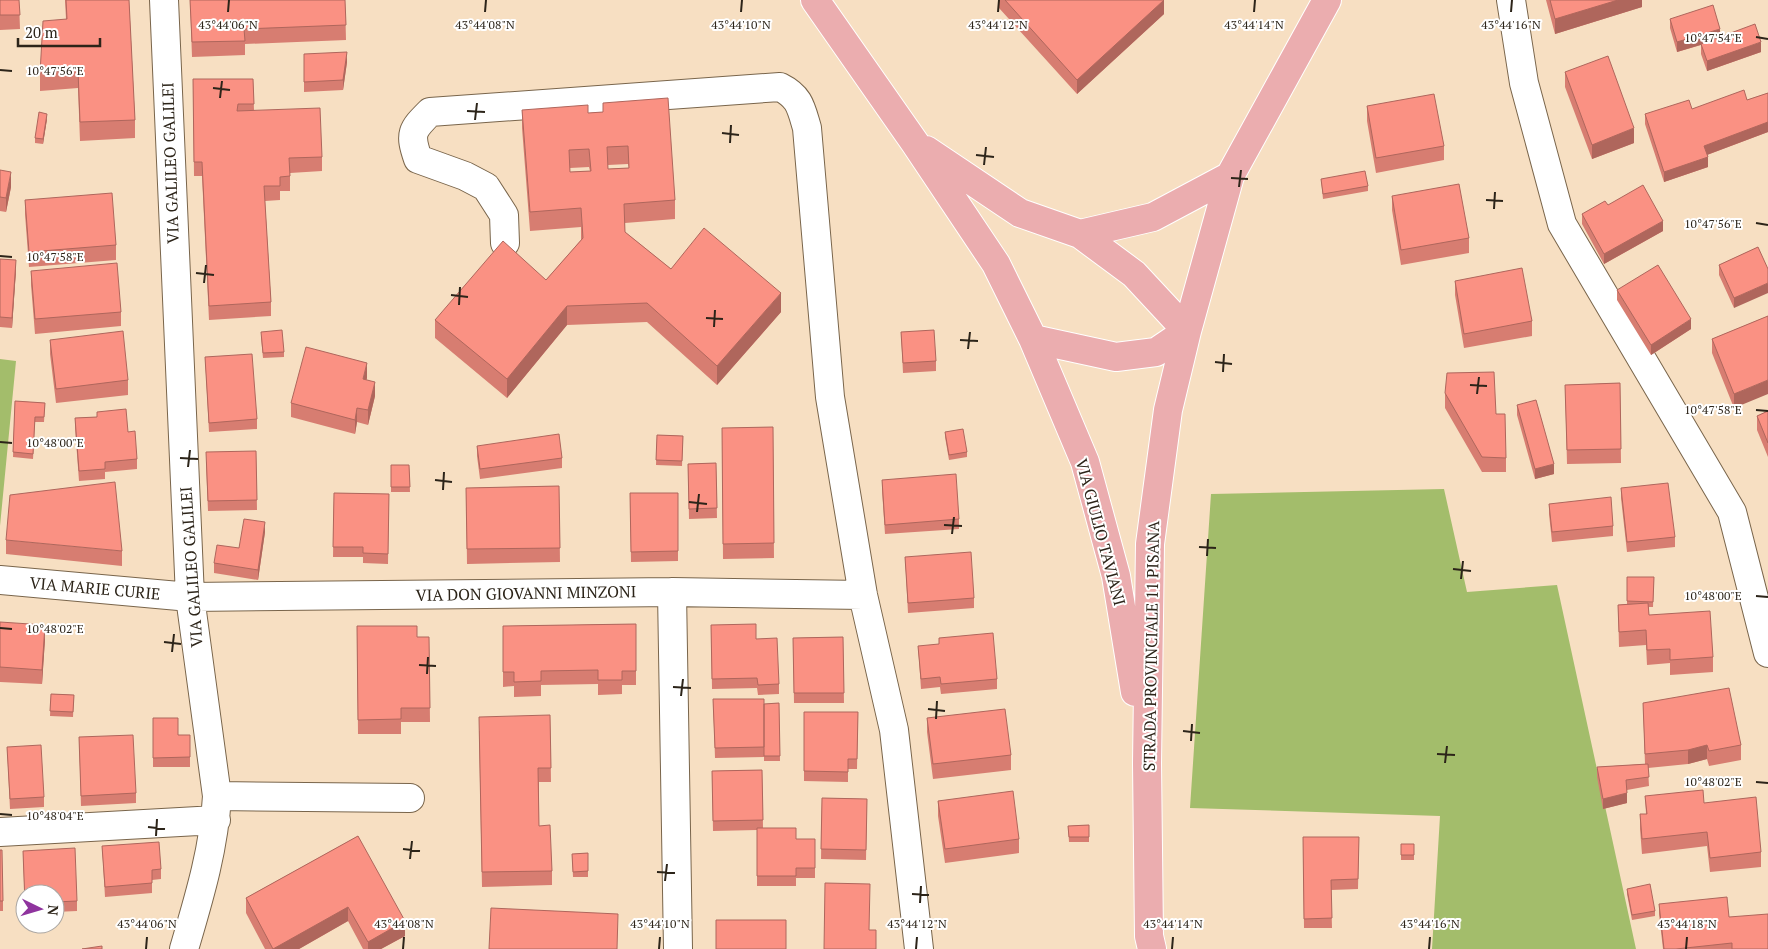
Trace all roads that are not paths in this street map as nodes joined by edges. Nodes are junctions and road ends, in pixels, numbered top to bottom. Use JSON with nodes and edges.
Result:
{"nodes":[{"id":1,"x":164,"y":0,"type":"edge"},
{"id":2,"x":815,"y":0,"type":"edge"},
{"id":3,"x":1326,"y":0,"type":"edge"},
{"id":4,"x":1511,"y":0,"type":"edge"},
{"id":5,"x":915,"y":143,"type":"junction"},
{"id":6,"x":1230,"y":176,"type":"junction"},
{"id":7,"x":1080,"y":234,"type":"junction"},
{"id":8,"x":505,"y":243,"type":"edge"},
{"id":9,"x":1186,"y":332,"type":"junction"},
{"id":10,"x":1033,"y":339,"type":"junction"},
{"id":11,"x":0,"y":580,"type":"edge"},
{"id":12,"x":672,"y":592,"type":"junction"},
{"id":13,"x":863,"y":595,"type":"junction"},
{"id":14,"x":190,"y":596,"type":"junction"},
{"id":15,"x":1768,"y":653,"type":"edge"},
{"id":16,"x":1147,"y":763,"type":"junction"},
{"id":17,"x":410,"y":798,"type":"dead end"},
{"id":18,"x":216,"y":808,"type":"junction"},
{"id":19,"x":0,"y":832,"type":"edge"},
{"id":20,"x":1148,"y":945,"type":"edge"},
{"id":21,"x":184,"y":949,"type":"edge"},
{"id":22,"x":678,"y":949,"type":"edge"},
{"id":23,"x":919,"y":949,"type":"edge"}],
"edges":[{"from":1,"to":14,"type":"street","name":"VIA GALILEO GALILEI"},
{"from":2,"to":5,"type":"main road","name":"VIA GIULIO TAVIANI"},
{"from":3,"to":6,"type":"main road","name":"STRADA PROVINCIALE 11 PISANA"},
{"from":4,"to":15,"type":"street"},
{"from":5,"to":7,"type":"main road","name":"VIA GIULIO TAVIANI"},
{"from":5,"to":10,"type":"main road","name":"VIA GIULIO TAVIANI"},
{"from":6,"to":7,"type":"main road"},
{"from":6,"to":9,"type":"main road","name":"STRADA PROVINCIALE 11 PISANA"},
{"from":7,"to":9,"type":"main road","name":"VIA GIULIO TAVIANI"},
{"from":8,"to":13,"type":"street"},
{"from":9,"to":10,"type":"main road"},
{"from":9,"to":16,"type":"main road","name":"STRADA PROVINCIALE 11 PISANA"},
{"from":10,"to":16,"type":"main road","name":"VIA GIULIO TAVIANI"},
{"from":11,"to":14,"type":"street","name":"VIA MARIE CURIE"},
{"from":12,"to":13,"type":"street","name":"VIA DON GIOVANNI MINZONI"},
{"from":12,"to":14,"type":"street","name":"VIA DON GIOVANNI MINZONI"},
{"from":12,"to":22,"type":"street"},
{"from":13,"to":23,"type":"street"},
{"from":14,"to":18,"type":"street","name":"VIA GALILEO GALILEI"},
{"from":16,"to":20,"type":"main road","name":"STRADA PROVINCIALE 11 PISANA"},
{"from":17,"to":18,"type":"street"},
{"from":18,"to":19,"type":"street"},
{"from":18,"to":21,"type":"street","name":"VIA GALILEO GALILEI"}]}
